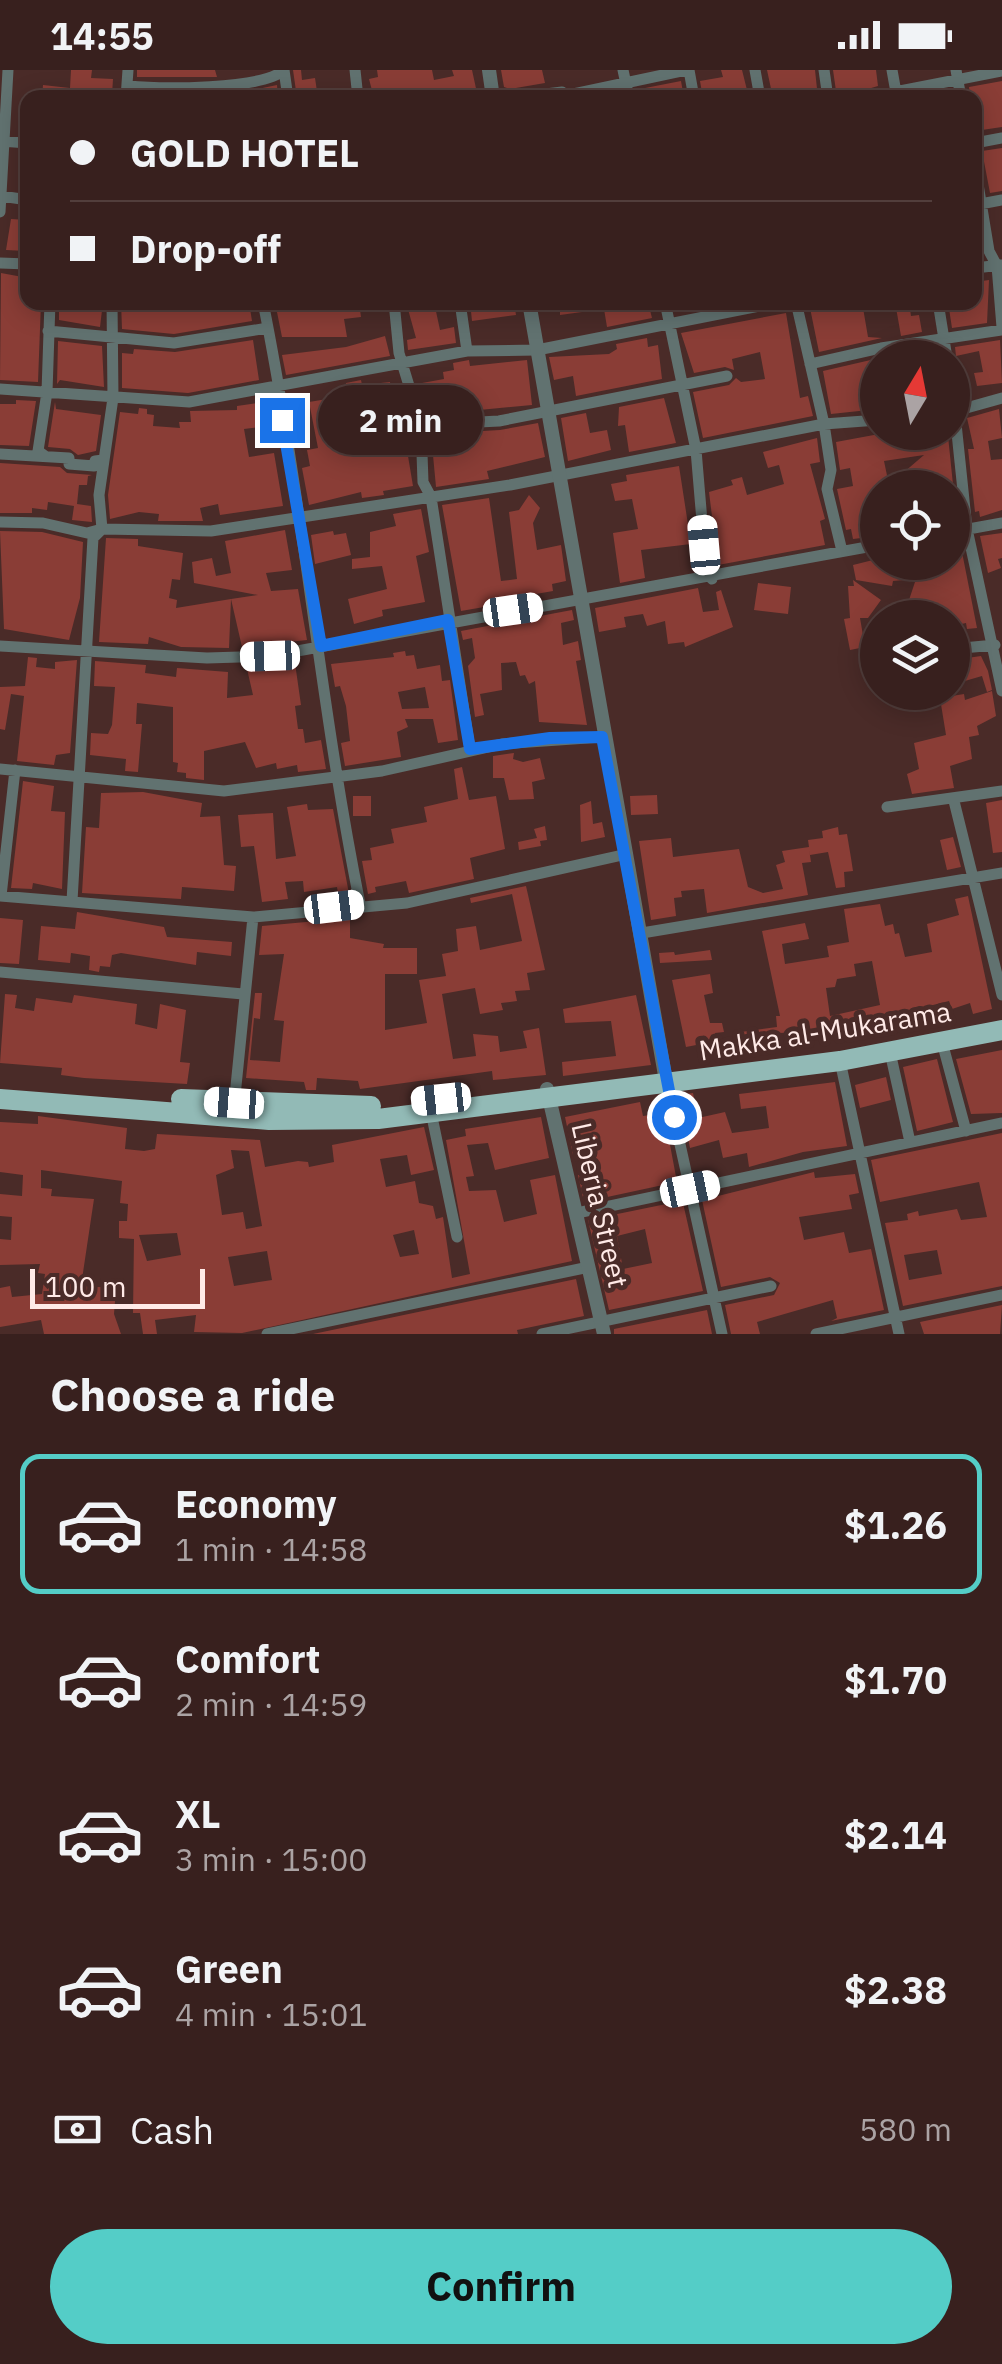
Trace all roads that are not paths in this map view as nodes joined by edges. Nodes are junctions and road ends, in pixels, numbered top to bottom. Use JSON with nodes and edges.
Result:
{"nodes":[{"id":1,"x":8,"y":70,"type":"edge"},
{"id":2,"x":284,"y":70,"type":"edge"},
{"id":3,"x":687,"y":70,"type":"edge"},
{"id":4,"x":1002,"y":70,"type":"edge"},
{"id":5,"x":624,"y":76,"type":"edge"},
{"id":6,"x":957,"y":76,"type":"edge"},
{"id":7,"x":172,"y":90,"type":"edge"},
{"id":8,"x":582,"y":90,"type":"edge"},
{"id":9,"x":910,"y":90,"type":"edge"},
{"id":10,"x":3,"y":141,"type":"edge"},
{"id":11,"x":1,"y":196,"type":"edge"},
{"id":12,"x":0,"y":212,"type":"edge"},
{"id":13,"x":982,"y":217,"type":"edge"},
{"id":14,"x":1000,"y":265,"type":"edge"},
{"id":15,"x":49,"y":310,"type":"edge"},
{"id":16,"x":112,"y":310,"type":"edge"},
{"id":17,"x":265,"y":310,"type":"edge"},
{"id":18,"x":395,"y":310,"type":"edge"},
{"id":19,"x":461,"y":310,"type":"edge"},
{"id":20,"x":530,"y":310,"type":"edge"},
{"id":21,"x":667,"y":310,"type":"edge"},
{"id":22,"x":738,"y":310,"type":"edge"},
{"id":23,"x":798,"y":310,"type":"edge"},
{"id":24,"x":939,"y":310,"type":"edge"},
{"id":25,"x":669,"y":323,"type":"junction"},
{"id":26,"x":268,"y":328,"type":"junction"},
{"id":27,"x":1002,"y":328,"type":"edge"},
{"id":28,"x":48,"y":331,"type":"junction"},
{"id":29,"x":111,"y":337,"type":"junction"},
{"id":30,"x":944,"y":338,"type":"junction"},
{"id":31,"x":537,"y":350,"type":"junction"},
{"id":32,"x":467,"y":351,"type":"junction"},
{"id":33,"x":402,"y":364,"type":"junction"},
{"id":34,"x":810,"y":364,"type":"junction"},
{"id":35,"x":727,"y":376,"type":"dead end"},
{"id":36,"x":682,"y":384,"type":"junction"},
{"id":37,"x":277,"y":388,"type":"junction"},
{"id":38,"x":0,"y":389,"type":"edge"},
{"id":39,"x":47,"y":392,"type":"junction"},
{"id":40,"x":113,"y":398,"type":"junction"},
{"id":41,"x":1002,"y":398,"type":"edge"},
{"id":42,"x":970,"y":408,"type":"edge"},
{"id":43,"x":548,"y":411,"type":"junction"},
{"id":44,"x":860,"y":421,"type":"edge"},
{"id":45,"x":824,"y":424,"type":"junction"},
{"id":46,"x":421,"y":425,"type":"junction"},
{"id":47,"x":696,"y":450,"type":"junction"},
{"id":48,"x":0,"y":454,"type":"edge"},
{"id":49,"x":45,"y":456,"type":"junction"},
{"id":50,"x":104,"y":460,"type":"junction"},
{"id":51,"x":560,"y":476,"type":"junction"},
{"id":52,"x":431,"y":497,"type":"junction"},
{"id":53,"x":296,"y":518,"type":"junction"},
{"id":54,"x":0,"y":522,"type":"edge"},
{"id":55,"x":1002,"y":522,"type":"edge"},
{"id":56,"x":102,"y":528,"type":"junction"},
{"id":57,"x":970,"y":529,"type":"edge"},
{"id":58,"x":970,"y":542,"type":"edge"},
{"id":59,"x":860,"y":548,"type":"edge"},
{"id":60,"x":842,"y":551,"type":"junction"},
{"id":61,"x":712,"y":579,"type":"junction"},
{"id":62,"x":580,"y":598,"type":"junction"},
{"id":63,"x":448,"y":620,"type":"junction"},
{"id":64,"x":995,"y":645,"type":"junction"},
{"id":65,"x":0,"y":646,"type":"edge"},
{"id":66,"x":321,"y":646,"type":"junction"},
{"id":67,"x":970,"y":647,"type":"edge"},
{"id":68,"x":84,"y":651,"type":"junction"},
{"id":69,"x":1002,"y":690,"type":"edge"},
{"id":70,"x":602,"y":737,"type":"junction"},
{"id":71,"x":470,"y":749,"type":"junction"},
{"id":72,"x":0,"y":769,"type":"edge"},
{"id":73,"x":15,"y":770,"type":"junction"},
{"id":74,"x":82,"y":774,"type":"junction"},
{"id":75,"x":335,"y":779,"type":"junction"},
{"id":76,"x":1002,"y":790,"type":"edge"},
{"id":77,"x":954,"y":800,"type":"junction"},
{"id":78,"x":887,"y":807,"type":"dead end"},
{"id":79,"x":627,"y":854,"type":"junction"},
{"id":80,"x":1002,"y":873,"type":"edge"},
{"id":81,"x":972,"y":879,"type":"junction"},
{"id":82,"x":0,"y":896,"type":"edge"},
{"id":83,"x":72,"y":901,"type":"junction"},
{"id":84,"x":360,"y":904,"type":"junction"},
{"id":85,"x":253,"y":917,"type":"junction"},
{"id":86,"x":642,"y":933,"type":"junction"},
{"id":87,"x":0,"y":972,"type":"edge"},
{"id":88,"x":243,"y":994,"type":"junction"},
{"id":89,"x":1002,"y":995,"type":"edge"},
{"id":90,"x":1002,"y":1018,"type":"edge"},
{"id":91,"x":1002,"y":1030,"type":"edge"},
{"id":92,"x":942,"y":1042,"type":"junction"},
{"id":93,"x":890,"y":1052,"type":"junction"},
{"id":94,"x":840,"y":1061,"type":"junction"},
{"id":95,"x":665,"y":1076,"type":"junction"},
{"id":96,"x":0,"y":1086,"type":"edge"},
{"id":97,"x":548,"y":1094,"type":"junction"},
{"id":98,"x":0,"y":1099,"type":"edge"},
{"id":99,"x":233,"y":1110,"type":"junction"},
{"id":100,"x":432,"y":1112,"type":"junction"},
{"id":101,"x":1002,"y":1123,"type":"edge"},
{"id":102,"x":966,"y":1131,"type":"junction"},
{"id":103,"x":910,"y":1142,"type":"junction"},
{"id":104,"x":860,"y":1152,"type":"junction"},
{"id":105,"x":690,"y":1189,"type":"junction"},
{"id":106,"x":577,"y":1213,"type":"junction"},
{"id":107,"x":457,"y":1237,"type":"dead end"},
{"id":108,"x":589,"y":1267,"type":"junction"},
{"id":109,"x":771,"y":1286,"type":"dead end"},
{"id":110,"x":1002,"y":1296,"type":"edge"},
{"id":111,"x":714,"y":1298,"type":"junction"},
{"id":112,"x":895,"y":1318,"type":"junction"},
{"id":113,"x":602,"y":1328,"type":"edge"},
{"id":114,"x":267,"y":1334,"type":"edge"},
{"id":115,"x":542,"y":1334,"type":"edge"},
{"id":116,"x":722,"y":1334,"type":"edge"},
{"id":117,"x":816,"y":1334,"type":"edge"},
{"id":118,"x":898,"y":1334,"type":"edge"}],
"edges":[{"from":1,"to":10,"type":"street"},
{"from":2,"to":7,"type":"street"},
{"from":3,"to":5,"type":"street"},
{"from":4,"to":6,"type":"street"},
{"from":5,"to":8,"type":"street"},
{"from":6,"to":9,"type":"street"},
{"from":10,"to":11,"type":"street"},
{"from":11,"to":12,"type":"street"},
{"from":13,"to":14,"type":"street"},
{"from":14,"to":27,"type":"street"},
{"from":15,"to":28,"type":"street"},
{"from":16,"to":29,"type":"street"},
{"from":17,"to":26,"type":"street"},
{"from":18,"to":33,"type":"street"},
{"from":19,"to":32,"type":"street"},
{"from":20,"to":31,"type":"street"},
{"from":21,"to":25,"type":"street"},
{"from":22,"to":25,"type":"street"},
{"from":23,"to":34,"type":"street"},
{"from":24,"to":30,"type":"street"},
{"from":25,"to":31,"type":"street"},
{"from":25,"to":36,"type":"street"},
{"from":26,"to":29,"type":"street"},
{"from":26,"to":37,"type":"street"},
{"from":27,"to":30,"type":"street"},
{"from":28,"to":29,"type":"street"},
{"from":28,"to":39,"type":"street"},
{"from":29,"to":40,"type":"street"},
{"from":30,"to":34,"type":"street"},
{"from":31,"to":32,"type":"street"},
{"from":31,"to":43,"type":"street"},
{"from":32,"to":33,"type":"street"},
{"from":33,"to":37,"type":"street"},
{"from":33,"to":46,"type":"street"},
{"from":34,"to":45,"type":"street"},
{"from":35,"to":36,"type":"street"},
{"from":36,"to":43,"type":"street"},
{"from":36,"to":47,"type":"street"},
{"from":37,"to":40,"type":"street"},
{"from":37,"to":53,"type":"street"},
{"from":38,"to":39,"type":"street"},
{"from":39,"to":40,"type":"street"},
{"from":39,"to":49,"type":"street"},
{"from":40,"to":50,"type":"street"},
{"from":41,"to":42,"type":"street"},
{"from":43,"to":46,"type":"street"},
{"from":43,"to":51,"type":"street"},
{"from":44,"to":45,"type":"street"},
{"from":45,"to":47,"type":"street"},
{"from":45,"to":60,"type":"street"},
{"from":46,"to":52,"type":"street"},
{"from":47,"to":51,"type":"street"},
{"from":47,"to":61,"type":"street"},
{"from":48,"to":49,"type":"street"},
{"from":49,"to":50,"type":"street"},
{"from":50,"to":56,"type":"street"},
{"from":51,"to":52,"type":"street"},
{"from":51,"to":62,"type":"street"},
{"from":52,"to":53,"type":"street"},
{"from":52,"to":63,"type":"street"},
{"from":53,"to":56,"type":"street"},
{"from":53,"to":66,"type":"street"},
{"from":54,"to":56,"type":"street"},
{"from":55,"to":57,"type":"street"},
{"from":56,"to":68,"type":"street"},
{"from":58,"to":64,"type":"street"},
{"from":59,"to":60,"type":"street"},
{"from":60,"to":61,"type":"street"},
{"from":61,"to":62,"type":"street"},
{"from":62,"to":63,"type":"street"},
{"from":62,"to":70,"type":"street"},
{"from":63,"to":66,"type":"street"},
{"from":63,"to":71,"type":"street"},
{"from":64,"to":67,"type":"street"},
{"from":64,"to":69,"type":"street"},
{"from":65,"to":68,"type":"street"},
{"from":66,"to":68,"type":"street"},
{"from":66,"to":75,"type":"street"},
{"from":68,"to":74,"type":"street"},
{"from":70,"to":71,"type":"street"},
{"from":70,"to":79,"type":"street"},
{"from":71,"to":75,"type":"street"},
{"from":72,"to":73,"type":"street"},
{"from":73,"to":74,"type":"street"},
{"from":73,"to":82,"type":"street"},
{"from":74,"to":75,"type":"street"},
{"from":74,"to":83,"type":"street"},
{"from":75,"to":84,"type":"street"},
{"from":76,"to":77,"type":"street"},
{"from":77,"to":78,"type":"street"},
{"from":77,"to":81,"type":"street"},
{"from":79,"to":84,"type":"street"},
{"from":79,"to":86,"type":"street"},
{"from":80,"to":81,"type":"street"},
{"from":81,"to":86,"type":"street"},
{"from":81,"to":89,"type":"street"},
{"from":82,"to":83,"type":"street"},
{"from":83,"to":85,"type":"street"},
{"from":84,"to":85,"type":"street"},
{"from":85,"to":88,"type":"street"},
{"from":86,"to":95,"type":"street"},
{"from":87,"to":88,"type":"street"},
{"from":88,"to":99,"type":"street"},
{"from":90,"to":95,"type":"highway","name":"Makka al-Mukarama"},
{"from":91,"to":92,"type":"highway","name":"Makka al-Mukarama"},
{"from":92,"to":93,"type":"highway","name":"Makka al-Mukarama"},
{"from":92,"to":102,"type":"street"},
{"from":93,"to":94,"type":"highway","name":"Makka al-Mukarama"},
{"from":93,"to":103,"type":"street"},
{"from":94,"to":95,"type":"highway","name":"Makka al-Mukarama"},
{"from":94,"to":104,"type":"street"},
{"from":95,"to":97,"type":"highway","name":"Makka al-Mukarama"},
{"from":95,"to":105,"type":"street"},
{"from":96,"to":99,"type":"highway","name":"Makka al-Mukarama"},
{"from":97,"to":99,"type":"highway","name":"Makka al-Mukarama"},
{"from":97,"to":100,"type":"highway","name":"Makka al-Mukarama"},
{"from":97,"to":106,"type":"street","name":"Liberia Street"},
{"from":98,"to":99,"type":"highway","name":"Makka al-Mukarama"},
{"from":99,"to":100,"type":"highway","name":"Makka al-Mukarama"},
{"from":100,"to":107,"type":"street"},
{"from":101,"to":102,"type":"street"},
{"from":102,"to":103,"type":"street"},
{"from":103,"to":104,"type":"street"},
{"from":104,"to":105,"type":"street"},
{"from":104,"to":112,"type":"street"},
{"from":105,"to":106,"type":"street"},
{"from":105,"to":111,"type":"street"},
{"from":106,"to":108,"type":"street","name":"Liberia Street"},
{"from":108,"to":113,"type":"street","name":"Liberia Street"},
{"from":108,"to":114,"type":"street"},
{"from":109,"to":111,"type":"street"},
{"from":110,"to":112,"type":"street"},
{"from":111,"to":113,"type":"street"},
{"from":111,"to":116,"type":"street"},
{"from":112,"to":117,"type":"street"},
{"from":112,"to":118,"type":"street"},
{"from":113,"to":115,"type":"street"}]}
